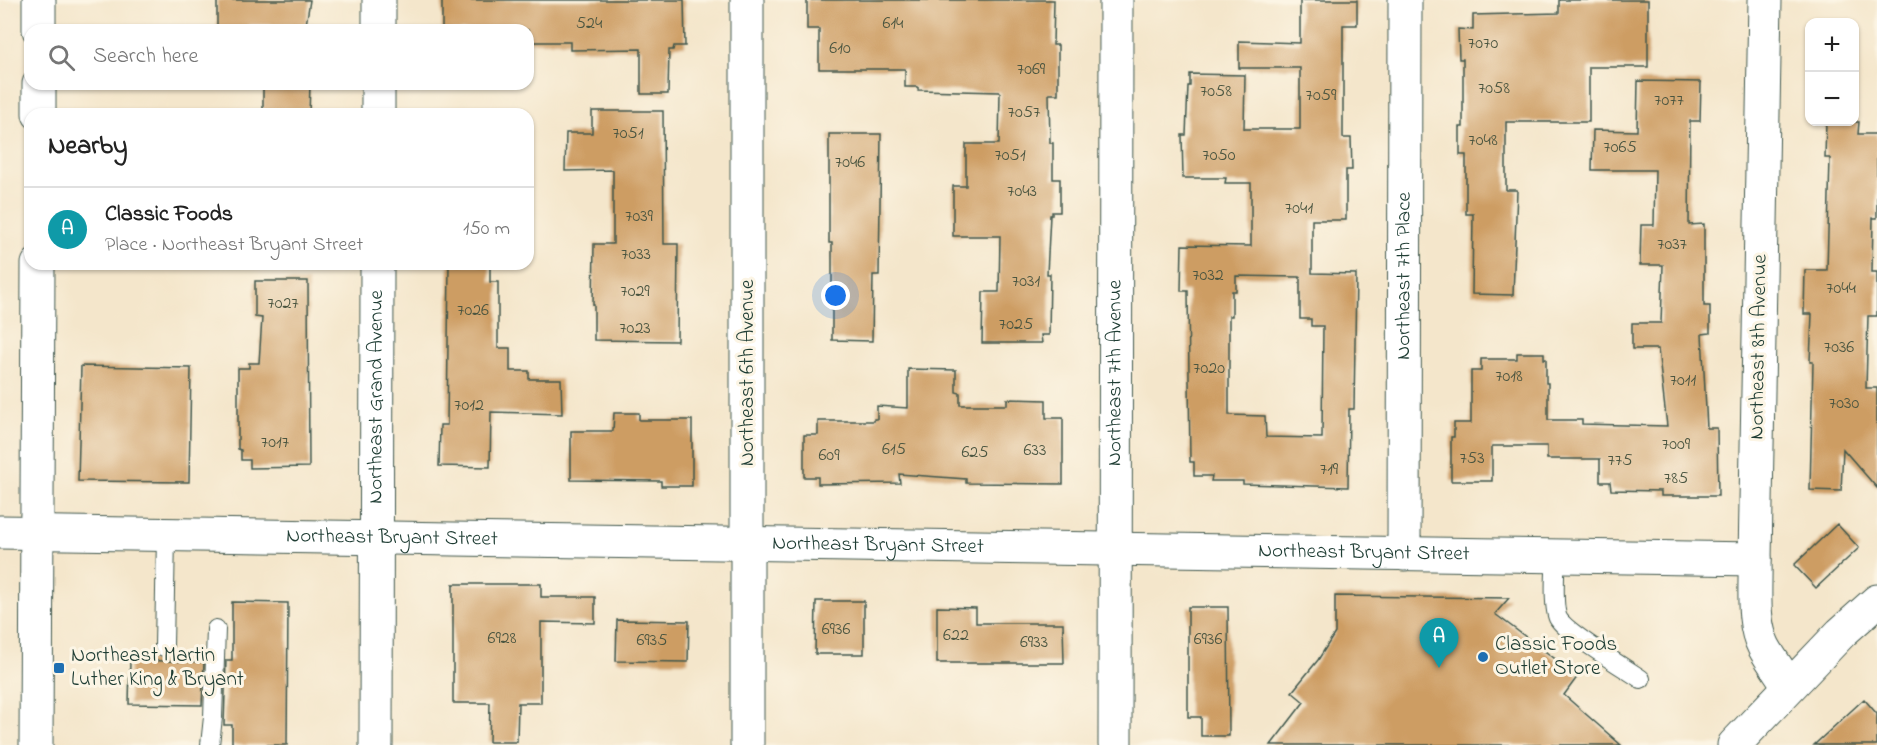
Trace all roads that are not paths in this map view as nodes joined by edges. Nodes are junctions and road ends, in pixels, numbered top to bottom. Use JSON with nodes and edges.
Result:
{"nodes":[{"id":1,"x":39,"y":0,"type":"edge"},
{"id":2,"x":379,"y":0,"type":"edge"},
{"id":3,"x":747,"y":0,"type":"edge"},
{"id":4,"x":1116,"y":0,"type":"edge"},
{"id":5,"x":1405,"y":0,"type":"edge"},
{"id":6,"x":1764,"y":0,"type":"edge"},
{"id":7,"x":39,"y":24,"type":"edge"},
{"id":8,"x":379,"y":24,"type":"edge"},
{"id":9,"x":39,"y":90,"type":"edge"},
{"id":10,"x":378,"y":90,"type":"edge"},
{"id":11,"x":39,"y":108,"type":"edge"},
{"id":12,"x":378,"y":108,"type":"edge"},
{"id":13,"x":38,"y":270,"type":"edge"},
{"id":14,"x":377,"y":270,"type":"edge"},
{"id":15,"x":0,"y":532,"type":"edge"},
{"id":16,"x":37,"y":533,"type":"junction"},
{"id":17,"x":166,"y":535,"type":"junction"},
{"id":18,"x":375,"y":538,"type":"junction"},
{"id":19,"x":748,"y":544,"type":"junction"},
{"id":20,"x":1115,"y":550,"type":"junction"},
{"id":21,"x":1404,"y":554,"type":"junction"},
{"id":22,"x":1556,"y":557,"type":"junction"},
{"id":23,"x":1755,"y":559,"type":"junction"},
{"id":24,"x":1877,"y":601,"type":"edge"},
{"id":25,"x":216,"y":629,"type":"dead end"},
{"id":26,"x":164,"y":647,"type":"dead end"},
{"id":27,"x":1641,"y":679,"type":"dead end"},
{"id":28,"x":1789,"y":686,"type":"junction"},
{"id":29,"x":36,"y":745,"type":"edge"},
{"id":30,"x":210,"y":745,"type":"edge"},
{"id":31,"x":376,"y":745,"type":"edge"},
{"id":32,"x":747,"y":745,"type":"edge"},
{"id":33,"x":1115,"y":745,"type":"edge"},
{"id":34,"x":1734,"y":745,"type":"edge"}],
"edges":[{"from":1,"to":7,"type":"street"},
{"from":2,"to":8,"type":"street"},
{"from":3,"to":19,"type":"street","name":"Northeast 6th Avenue"},
{"from":4,"to":20,"type":"street","name":"Northeast 7th Avenue"},
{"from":5,"to":21,"type":"street","name":"Northeast 7th Place"},
{"from":6,"to":23,"type":"street","name":"Northeast 8th Avenue"},
{"from":9,"to":11,"type":"street"},
{"from":10,"to":12,"type":"street"},
{"from":13,"to":16,"type":"street"},
{"from":14,"to":18,"type":"street","name":"Northeast Grand Avenue"},
{"from":15,"to":16,"type":"street","name":"Northeast Bryant Street"},
{"from":16,"to":17,"type":"street","name":"Northeast Bryant Street"},
{"from":16,"to":29,"type":"street"},
{"from":17,"to":18,"type":"street","name":"Northeast Bryant Street"},
{"from":17,"to":26,"type":"lane"},
{"from":18,"to":19,"type":"street","name":"Northeast Bryant Street"},
{"from":18,"to":31,"type":"street","name":"Northeast Grand Avenue"},
{"from":19,"to":20,"type":"street","name":"Northeast Bryant Street"},
{"from":19,"to":32,"type":"street","name":"Northeast 6th Avenue"},
{"from":20,"to":21,"type":"street","name":"Northeast Bryant Street"},
{"from":20,"to":33,"type":"street","name":"Northeast 7th Avenue"},
{"from":21,"to":22,"type":"street","name":"Northeast Bryant Street"},
{"from":22,"to":23,"type":"street","name":"Northeast Bryant Street"},
{"from":22,"to":27,"type":"lane"},
{"from":23,"to":28,"type":"street","name":"Northeast 8th Avenue"},
{"from":24,"to":28,"type":"street"},
{"from":25,"to":30,"type":"lane"},
{"from":28,"to":34,"type":"street"}]}
